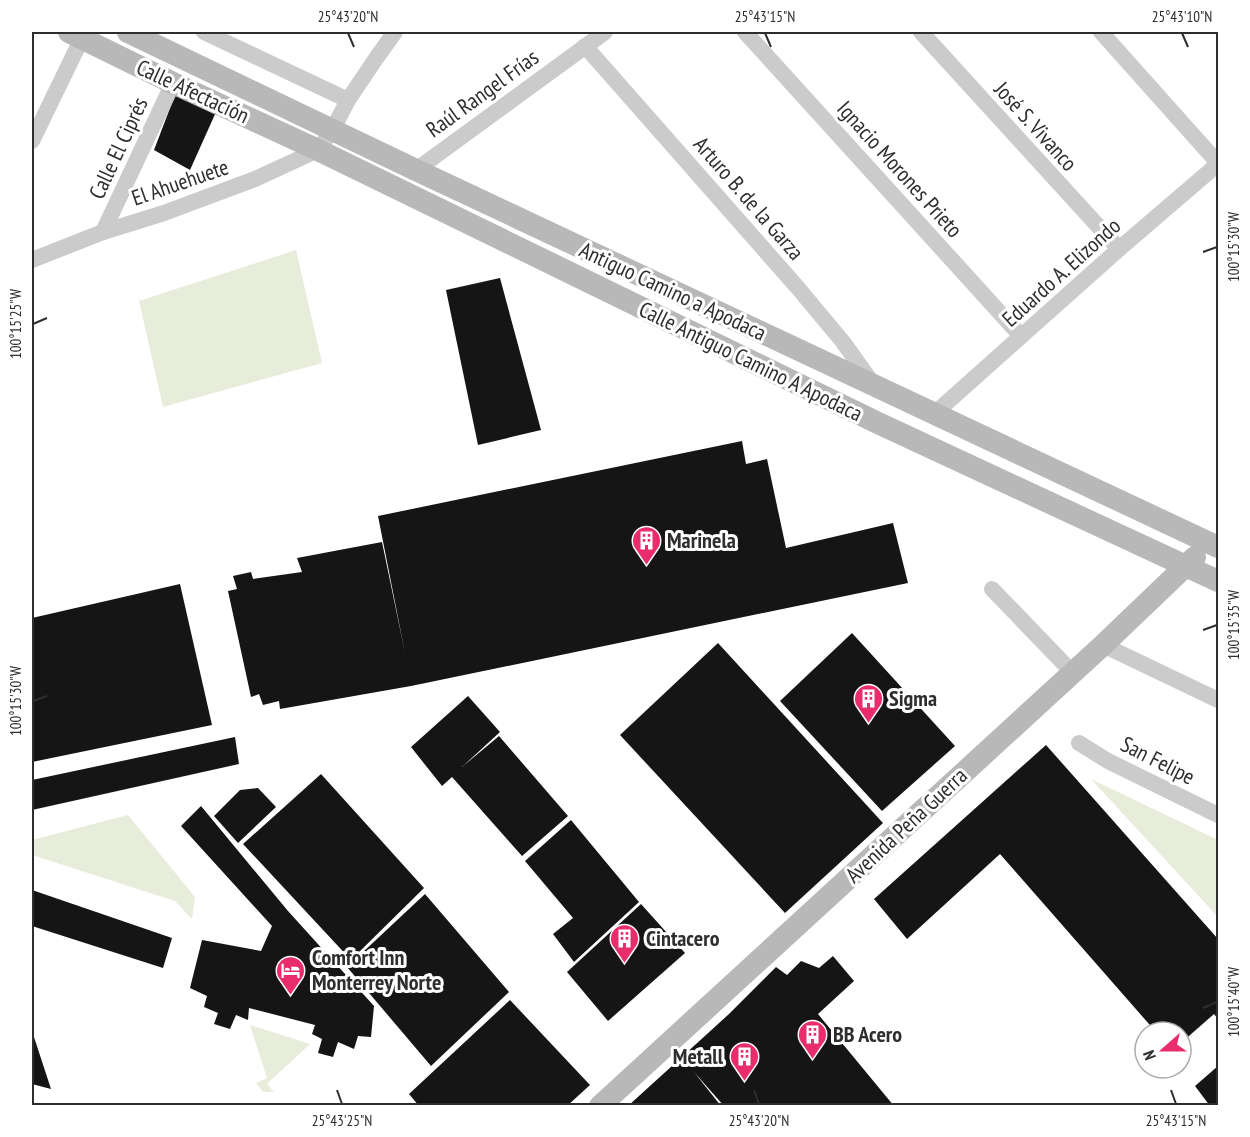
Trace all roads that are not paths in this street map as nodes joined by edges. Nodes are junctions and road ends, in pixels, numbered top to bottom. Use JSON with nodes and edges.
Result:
{"nodes":[{"id":1,"x":128,"y":32,"type":"edge"},
{"id":2,"x":204,"y":32,"type":"edge"},
{"id":3,"x":395,"y":32,"type":"edge"},
{"id":4,"x":604,"y":32,"type":"edge"},
{"id":5,"x":745,"y":32,"type":"edge"},
{"id":6,"x":921,"y":32,"type":"edge"},
{"id":7,"x":1101,"y":32,"type":"edge"},
{"id":8,"x":75,"y":35,"type":"edge"},
{"id":9,"x":585,"y":46,"type":"junction"},
{"id":10,"x":173,"y":83,"type":"junction"},
{"id":11,"x":348,"y":100,"type":"junction"},
{"id":12,"x":333,"y":129,"type":"junction"},
{"id":13,"x":32,"y":141,"type":"edge"},
{"id":14,"x":318,"y":150,"type":"junction"},
{"id":15,"x":1218,"y":164,"type":"edge"},
{"id":16,"x":416,"y":170,"type":"junction"},
{"id":17,"x":104,"y":232,"type":"junction"},
{"id":18,"x":1119,"y":249,"type":"junction"},
{"id":19,"x":32,"y":260,"type":"edge"},
{"id":20,"x":1021,"y":336,"type":"junction"},
{"id":21,"x":873,"y":385,"type":"junction"},
{"id":22,"x":934,"y":414,"type":"junction"},
{"id":23,"x":1215,"y":541,"type":"edge"},
{"id":24,"x":1187,"y":566,"type":"junction"},
{"id":25,"x":1218,"y":580,"type":"edge"},
{"id":26,"x":992,"y":589,"type":"dead end"},
{"id":27,"x":1103,"y":645,"type":"junction"},
{"id":28,"x":1072,"y":672,"type":"junction"},
{"id":29,"x":1218,"y":700,"type":"edge"},
{"id":30,"x":1079,"y":743,"type":"dead end"},
{"id":31,"x":1218,"y":815,"type":"edge"},
{"id":32,"x":600,"y":1106,"type":"edge"}],
"edges":[{"from":1,"to":12,"type":"street","name":"Antiguo Camino a Apodaca"},
{"from":2,"to":11,"type":"street"},
{"from":3,"to":11,"type":"street","name":"El Ahuehuete"},
{"from":4,"to":9,"type":"street","name":"Raúl Rangel Frías"},
{"from":5,"to":20,"type":"street","name":"Ignacio Morones Prieto"},
{"from":6,"to":18,"type":"street","name":"José S. Vivanco"},
{"from":7,"to":15,"type":"street"},
{"from":8,"to":10,"type":"street","name":"Calle Afectación"},
{"from":8,"to":13,"type":"street"},
{"from":9,"to":16,"type":"street","name":"Raúl Rangel Frías"},
{"from":9,"to":21,"type":"street","name":"Arturo B. de la Garza"},
{"from":10,"to":14,"type":"street","name":"Calle Afectación"},
{"from":10,"to":17,"type":"street","name":"Calle El Ciprés"},
{"from":11,"to":12,"type":"street","name":"El Ahuehuete"},
{"from":12,"to":14,"type":"street","name":"El Ahuehuete"},
{"from":12,"to":16,"type":"street","name":"Antiguo Camino a Apodaca"},
{"from":14,"to":17,"type":"street","name":"El Ahuehuete"},
{"from":14,"to":24,"type":"street","name":"Calle Antiguo Camino A Apodaca"},
{"from":15,"to":18,"type":"street","name":"Eduardo A. Elizondo"},
{"from":16,"to":21,"type":"street","name":"Antiguo Camino a Apodaca"},
{"from":17,"to":19,"type":"street","name":"El Ahuehuete"},
{"from":18,"to":20,"type":"street","name":"Eduardo A. Elizondo"},
{"from":20,"to":22,"type":"street","name":"Eduardo A. Elizondo"},
{"from":21,"to":22,"type":"street","name":"Antiguo Camino a Apodaca"},
{"from":22,"to":23,"type":"street","name":"Antiguo Camino a Apodaca"},
{"from":23,"to":24,"type":"street","name":"Avenida Peña Guerra"},
{"from":24,"to":25,"type":"street","name":"Calle Antiguo Camino A Apodaca"},
{"from":24,"to":27,"type":"street","name":"Avenida Peña Guerra"},
{"from":26,"to":28,"type":"street"},
{"from":27,"to":28,"type":"street","name":"Avenida Peña Guerra"},
{"from":27,"to":29,"type":"street"},
{"from":28,"to":32,"type":"street","name":"Avenida Peña Guerra"},
{"from":30,"to":31,"type":"street","name":"San Felipe"}]}
